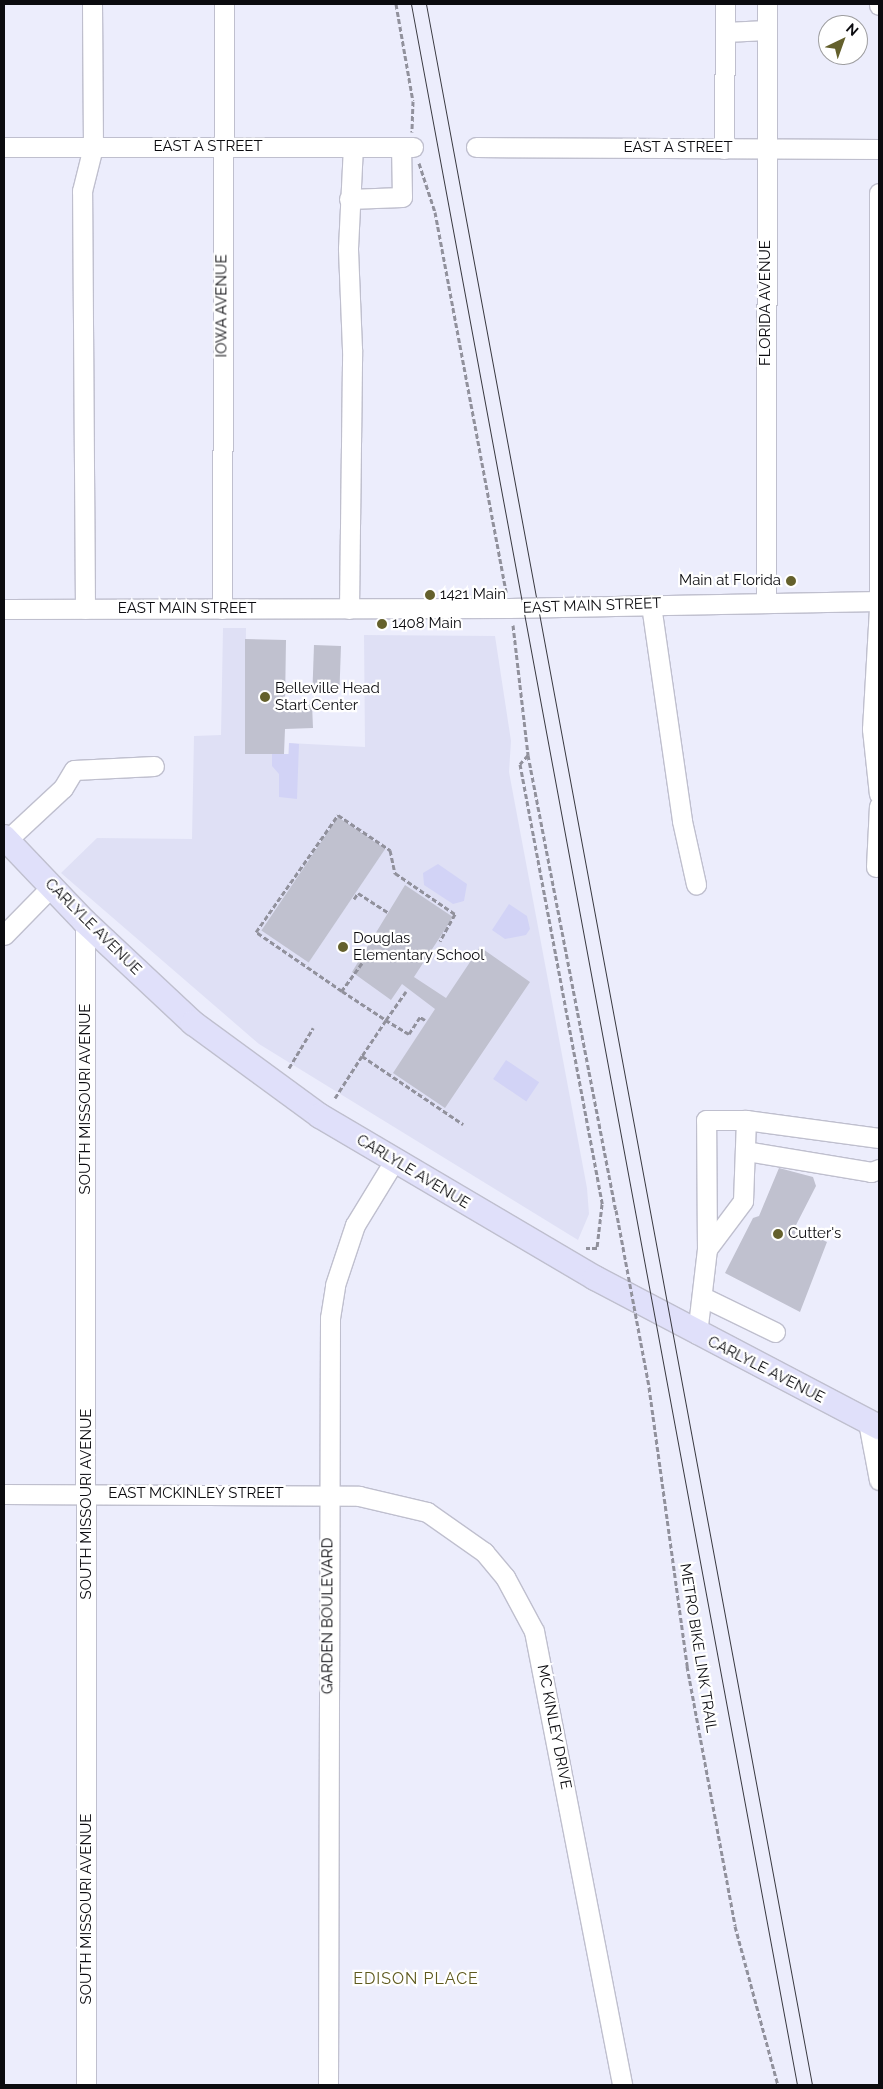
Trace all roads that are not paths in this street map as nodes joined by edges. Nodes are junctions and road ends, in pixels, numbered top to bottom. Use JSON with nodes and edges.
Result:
{"nodes":[{"id":1,"x":92,"y":4,"type":"edge"},
{"id":2,"x":224,"y":4,"type":"edge"},
{"id":3,"x":725,"y":4,"type":"edge"},
{"id":4,"x":767,"y":4,"type":"edge"},
{"id":5,"x":767,"y":30,"type":"junction"},
{"id":6,"x":725,"y":32,"type":"junction"},
{"id":7,"x":4,"y":146,"type":"edge"},
{"id":8,"x":92,"y":147,"type":"junction"},
{"id":9,"x":222,"y":147,"type":"junction"},
{"id":10,"x":353,"y":147,"type":"junction"},
{"id":11,"x":476,"y":147,"type":"dead end"},
{"id":12,"x":724,"y":148,"type":"junction"},
{"id":13,"x":766,"y":149,"type":"junction"},
{"id":14,"x":879,"y":149,"type":"edge"},
{"id":15,"x":879,"y":193,"type":"edge"},
{"id":16,"x":349,"y":199,"type":"junction"},
{"id":17,"x":879,"y":596,"type":"edge"},
{"id":18,"x":879,"y":601,"type":"edge"},
{"id":19,"x":766,"y":602,"type":"junction"},
{"id":20,"x":651,"y":604,"type":"junction"},
{"id":21,"x":879,"y":608,"type":"edge"},
{"id":22,"x":4,"y":609,"type":"edge"},
{"id":23,"x":85,"y":609,"type":"junction"},
{"id":24,"x":222,"y":609,"type":"junction"},
{"id":25,"x":349,"y":609,"type":"junction"},
{"id":26,"x":154,"y":766,"type":"dead end"},
{"id":27,"x":879,"y":794,"type":"edge"},
{"id":28,"x":879,"y":806,"type":"edge"},
{"id":29,"x":5,"y":838,"type":"edge"},
{"id":30,"x":876,"y":867,"type":"dead end"},
{"id":31,"x":696,"y":884,"type":"dead end"},
{"id":32,"x":51,"y":887,"type":"junction"},
{"id":33,"x":85,"y":922,"type":"junction"},
{"id":34,"x":4,"y":935,"type":"edge"},
{"id":35,"x":746,"y":1120,"type":"junction"},
{"id":36,"x":879,"y":1138,"type":"edge"},
{"id":37,"x":746,"y":1151,"type":"junction"},
{"id":38,"x":394,"y":1161,"type":"junction"},
{"id":39,"x":879,"y":1169,"type":"edge"},
{"id":40,"x":707,"y":1249,"type":"junction"},
{"id":41,"x":703,"y":1297,"type":"junction"},
{"id":42,"x":776,"y":1332,"type":"dead end"},
{"id":43,"x":697,"y":1334,"type":"junction"},
{"id":44,"x":874,"y":1424,"type":"edge"},
{"id":45,"x":879,"y":1480,"type":"edge"},
{"id":46,"x":4,"y":1494,"type":"edge"},
{"id":47,"x":87,"y":1494,"type":"junction"},
{"id":48,"x":327,"y":1495,"type":"junction"},
{"id":49,"x":86,"y":2085,"type":"edge"},
{"id":50,"x":328,"y":2085,"type":"edge"},
{"id":51,"x":622,"y":2085,"type":"edge"}],
"edges":[{"from":1,"to":8,"type":"street"},
{"from":2,"to":9,"type":"street","name":"IOWA AVENUE"},
{"from":3,"to":6,"type":"street"},
{"from":4,"to":5,"type":"street","name":"FLORIDA AVENUE"},
{"from":5,"to":6,"type":"street"},
{"from":5,"to":13,"type":"street","name":"FLORIDA AVENUE"},
{"from":6,"to":12,"type":"street"},
{"from":7,"to":8,"type":"street","name":"EAST A STREET"},
{"from":8,"to":9,"type":"street","name":"EAST A STREET"},
{"from":8,"to":23,"type":"street"},
{"from":9,"to":10,"type":"street","name":"EAST A STREET"},
{"from":9,"to":24,"type":"street","name":"IOWA AVENUE"},
{"from":10,"to":16,"type":"street"},
{"from":10,"to":16,"type":"street","name":"EAST A STREET"},
{"from":11,"to":12,"type":"street","name":"EAST A STREET"},
{"from":12,"to":13,"type":"street","name":"EAST A STREET"},
{"from":13,"to":14,"type":"street","name":"EAST A STREET"},
{"from":13,"to":19,"type":"street","name":"FLORIDA AVENUE"},
{"from":15,"to":17,"type":"street"},
{"from":16,"to":25,"type":"street"},
{"from":18,"to":19,"type":"street","name":"EAST MAIN STREET"},
{"from":19,"to":20,"type":"street","name":"EAST MAIN STREET"},
{"from":20,"to":25,"type":"street","name":"EAST MAIN STREET"},
{"from":20,"to":31,"type":"street"},
{"from":21,"to":27,"type":"street"},
{"from":22,"to":23,"type":"street","name":"EAST MAIN STREET"},
{"from":23,"to":24,"type":"street","name":"EAST MAIN STREET"},
{"from":24,"to":25,"type":"street","name":"EAST MAIN STREET"},
{"from":26,"to":29,"type":"street"},
{"from":28,"to":30,"type":"street"},
{"from":29,"to":32,"type":"main road","name":"CARLYLE AVENUE"},
{"from":32,"to":33,"type":"main road","name":"CARLYLE AVENUE"},
{"from":32,"to":34,"type":"street"},
{"from":33,"to":38,"type":"main road","name":"CARLYLE AVENUE"},
{"from":33,"to":47,"type":"street","name":"SOUTH MISSOURI AVENUE"},
{"from":35,"to":36,"type":"street"},
{"from":35,"to":37,"type":"street"},
{"from":35,"to":40,"type":"street"},
{"from":37,"to":39,"type":"street"},
{"from":37,"to":40,"type":"street"},
{"from":38,"to":43,"type":"main road","name":"CARLYLE AVENUE"},
{"from":38,"to":48,"type":"street","name":"GARDEN BOULEVARD"},
{"from":40,"to":41,"type":"street"},
{"from":41,"to":42,"type":"street"},
{"from":41,"to":43,"type":"street"},
{"from":43,"to":44,"type":"main road","name":"CARLYLE AVENUE"},
{"from":44,"to":45,"type":"street"},
{"from":46,"to":47,"type":"street","name":"EAST MCKINLEY STREET"},
{"from":47,"to":48,"type":"street","name":"EAST MCKINLEY STREET"},
{"from":47,"to":49,"type":"street","name":"SOUTH MISSOURI AVENUE"},
{"from":48,"to":50,"type":"street","name":"GARDEN BOULEVARD"},
{"from":48,"to":51,"type":"street","name":"MC KINLEY DRIVE"}]}
